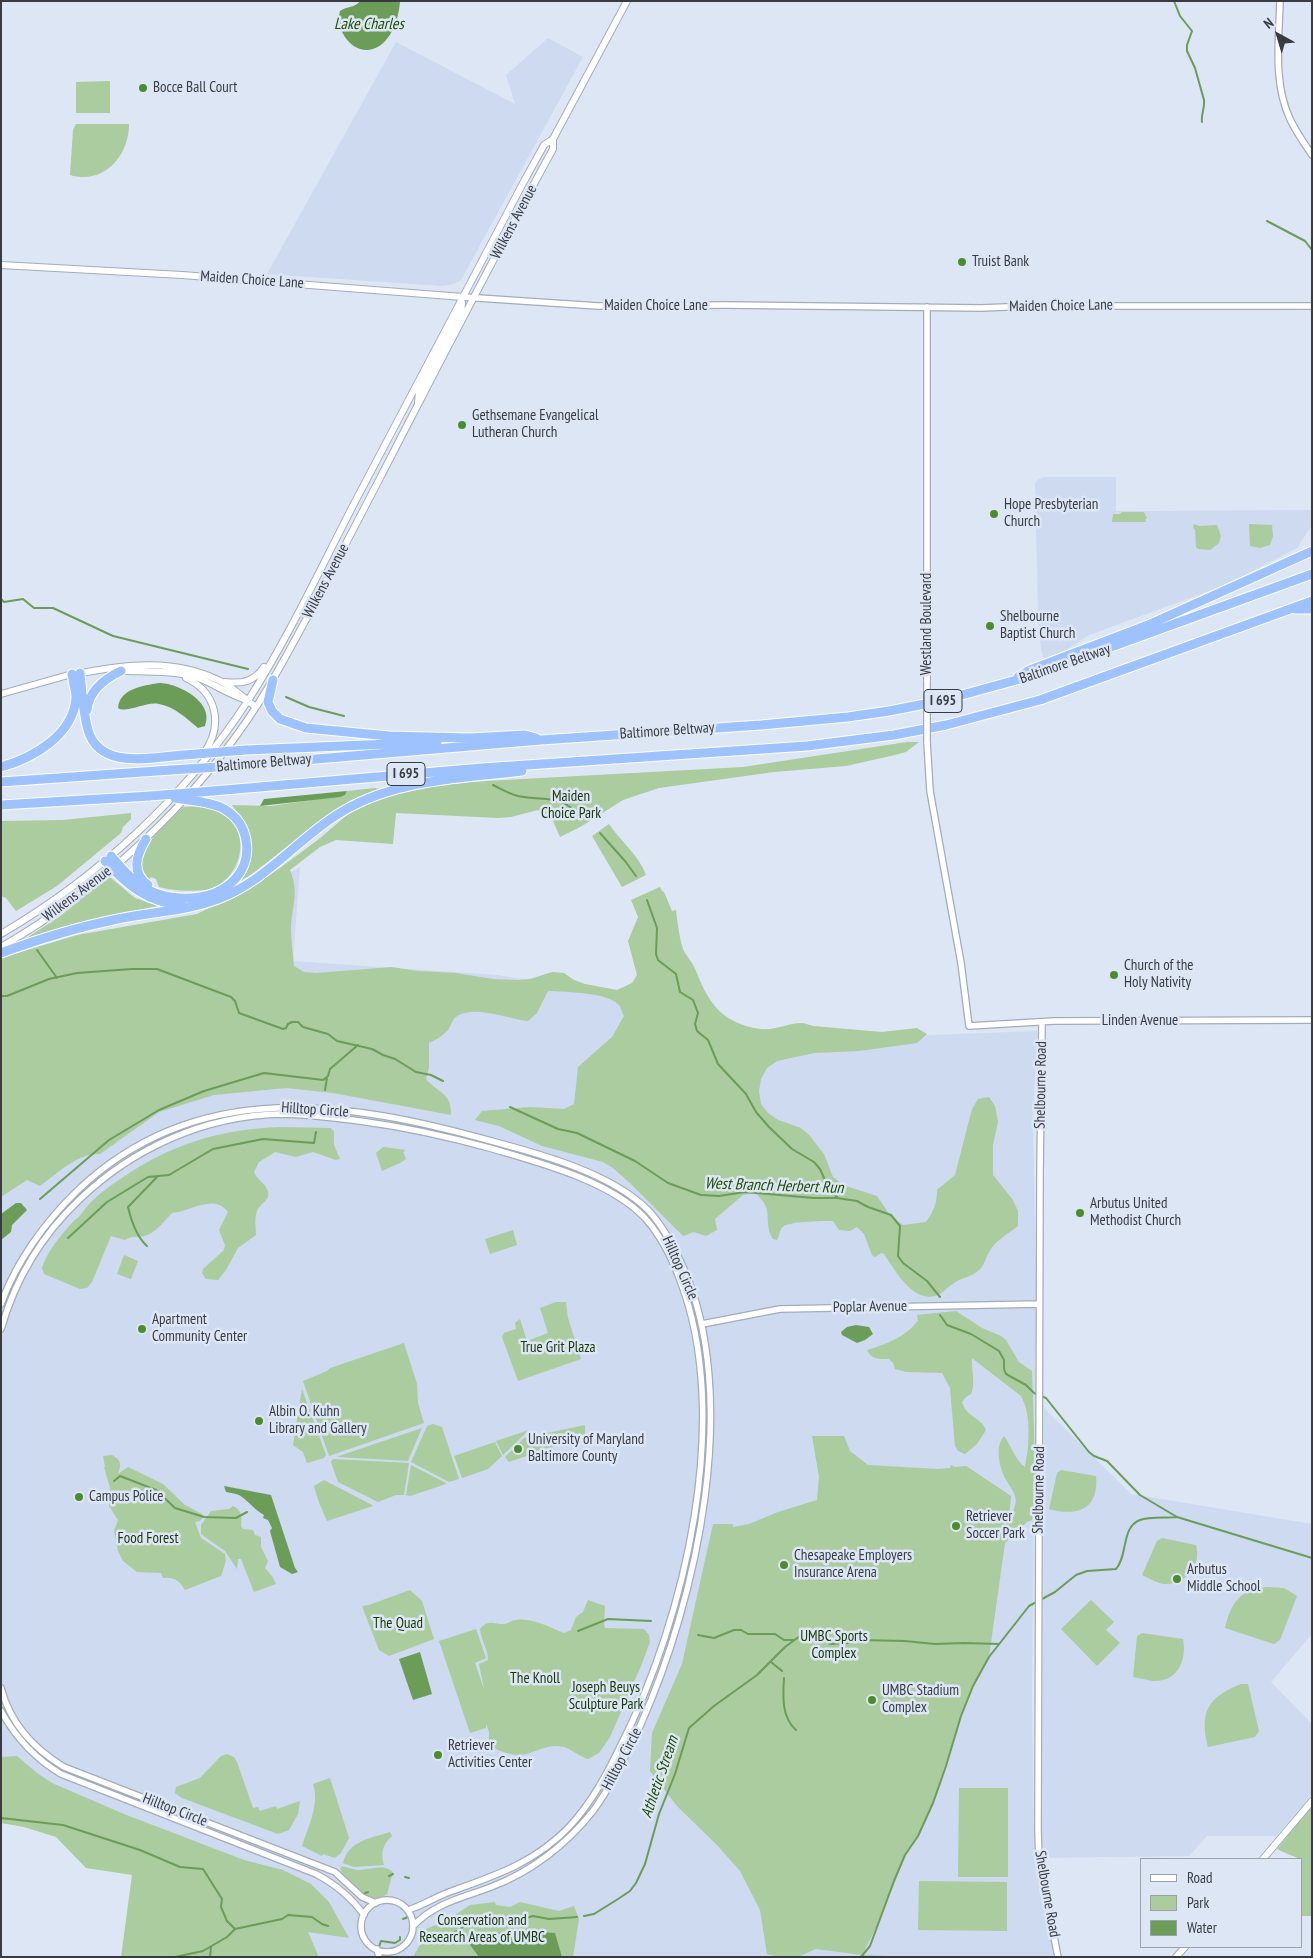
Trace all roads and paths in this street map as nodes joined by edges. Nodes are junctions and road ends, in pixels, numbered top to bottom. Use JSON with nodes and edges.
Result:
{"nodes":[{"id":1,"x":627,"y":1,"type":"edge"},
{"id":2,"x":1280,"y":1,"type":"edge"},
{"id":3,"x":553,"y":139,"type":"junction"},
{"id":4,"x":1312,"y":155,"type":"edge"},
{"id":5,"x":1,"y":265,"type":"edge"},
{"id":6,"x":463,"y":297,"type":"junction"},
{"id":7,"x":474,"y":298,"type":"junction"},
{"id":8,"x":1312,"y":306,"type":"edge"},
{"id":9,"x":927,"y":307,"type":"junction"},
{"id":10,"x":418,"y":406,"type":"junction"},
{"id":11,"x":1312,"y":551,"type":"edge"},
{"id":12,"x":1312,"y":574,"type":"edge"},
{"id":13,"x":1312,"y":601,"type":"edge"},
{"id":14,"x":1290,"y":609,"type":"junction"},
{"id":15,"x":1312,"y":609,"type":"edge"},
{"id":16,"x":278,"y":648,"type":"junction"},
{"id":17,"x":121,"y":671,"type":"junction"},
{"id":18,"x":76,"y":674,"type":"junction"},
{"id":19,"x":176,"y":674,"type":"junction"},
{"id":20,"x":273,"y":680,"type":"junction"},
{"id":21,"x":221,"y":682,"type":"junction"},
{"id":22,"x":1010,"y":683,"type":"junction"},
{"id":23,"x":1,"y":694,"type":"edge"},
{"id":24,"x":248,"y":701,"type":"junction"},
{"id":25,"x":256,"y":707,"type":"junction"},
{"id":26,"x":86,"y":720,"type":"junction"},
{"id":27,"x":470,"y":738,"type":"junction"},
{"id":28,"x":541,"y":740,"type":"junction"},
{"id":29,"x":599,"y":761,"type":"junction"},
{"id":30,"x":1,"y":768,"type":"edge"},
{"id":31,"x":186,"y":781,"type":"junction"},
{"id":32,"x":1,"y":782,"type":"edge"},
{"id":33,"x":150,"y":796,"type":"junction"},
{"id":34,"x":1,"y":805,"type":"edge"},
{"id":35,"x":146,"y":839,"type":"junction"},
{"id":36,"x":108,"y":858,"type":"junction"},
{"id":37,"x":115,"y":866,"type":"junction"},
{"id":38,"x":205,"y":899,"type":"junction"},
{"id":39,"x":1,"y":934,"type":"edge"},
{"id":40,"x":1,"y":946,"type":"edge"},
{"id":41,"x":1,"y":953,"type":"edge"},
{"id":42,"x":1312,"y":1020,"type":"edge"},
{"id":43,"x":1042,"y":1022,"type":"junction"},
{"id":44,"x":969,"y":1026,"type":"joint"},
{"id":45,"x":1,"y":1304,"type":"edge"},
{"id":46,"x":1040,"y":1304,"type":"junction"},
{"id":47,"x":702,"y":1324,"type":"junction"},
{"id":48,"x":1,"y":1329,"type":"edge"},
{"id":49,"x":2,"y":1690,"type":"edge"},
{"id":50,"x":1,"y":1711,"type":"edge"},
{"id":51,"x":1312,"y":1801,"type":"edge"},
{"id":52,"x":1263,"y":1858,"type":"edge"},
{"id":53,"x":376,"y":1902,"type":"junction"},
{"id":54,"x":408,"y":1910,"type":"junction"},
{"id":55,"x":364,"y":1915,"type":"junction"},
{"id":56,"x":413,"y":1926,"type":"junction"},
{"id":57,"x":377,"y":1950,"type":"junction"},
{"id":58,"x":396,"y":1950,"type":"junction"},
{"id":59,"x":379,"y":1957,"type":"edge"},
{"id":60,"x":391,"y":1957,"type":"edge"},
{"id":61,"x":1058,"y":1957,"type":"edge"}],
"edges":[{"from":1,"to":3,"type":"main road","name":"Wilkens Avenue"},
{"from":2,"to":4,"type":"street"},
{"from":3,"to":6,"type":"main road","name":"Wilkens Avenue"},
{"from":3,"to":7,"type":"main road","name":"Wilkens Avenue"},
{"from":5,"to":6,"type":"main road","name":"Maiden Choice Lane"},
{"from":6,"to":7,"type":"street","name":"Maiden Choice Lane"},
{"from":6,"to":10,"type":"main road"},
{"from":6,"to":16,"type":"main road","name":"Wilkens Avenue"},
{"from":7,"to":9,"type":"street","name":"Maiden Choice Lane"},
{"from":7,"to":10,"type":"main road","name":"Wilkens Avenue"},
{"from":8,"to":9,"type":"street","name":"Maiden Choice Lane"},
{"from":9,"to":44,"type":"street","name":"Westland Boulevard","bridge":true},
{"from":10,"to":20,"type":"main road","name":"Wilkens Avenue"},
{"from":11,"to":22,"type":"highway"},
{"from":12,"to":22,"type":"highway","name":"Baltimore Beltway","number":"I 695"},
{"from":13,"to":14,"type":"highway","name":"Baltimore Beltway","number":"I 695"},
{"from":14,"to":15,"type":"highway"},
{"from":14,"to":29,"type":"highway","name":"Baltimore Beltway","number":"I 695"},
{"from":16,"to":21,"type":"main road"},
{"from":16,"to":24,"type":"main road","name":"Wilkens Avenue"},
{"from":17,"to":18,"type":"main road"},
{"from":17,"to":19,"type":"main road"},
{"from":17,"to":26,"type":"highway"},
{"from":18,"to":21,"type":"main road"},
{"from":18,"to":23,"type":"street"},
{"from":18,"to":26,"type":"highway"},
{"from":18,"to":30,"type":"highway"},
{"from":19,"to":24,"type":"main road"},
{"from":19,"to":31,"type":"main road"},
{"from":20,"to":25,"type":"main road","name":"Wilkens Avenue"},
{"from":20,"to":27,"type":"highway"},
{"from":21,"to":24,"type":"main road"},
{"from":22,"to":28,"type":"highway","name":"Baltimore Beltway","number":"I 695"},
{"from":24,"to":25,"type":"main road"},
{"from":24,"to":31,"type":"main road","name":"Wilkens Avenue"},
{"from":25,"to":35,"type":"main road","name":"Wilkens Avenue"},
{"from":26,"to":27,"type":"highway","bridge":true},
{"from":27,"to":28,"type":"highway"},
{"from":28,"to":32,"type":"highway","name":"Baltimore Beltway","number":"I 695","bridge":true},
{"from":29,"to":33,"type":"highway","name":"Baltimore Beltway","number":"I 695","bridge":true},
{"from":29,"to":38,"type":"highway"},
{"from":31,"to":36,"type":"main road","name":"Wilkens Avenue"},
{"from":33,"to":34,"type":"highway","name":"Baltimore Beltway","number":"I 695"},
{"from":33,"to":38,"type":"highway","bridge":true},
{"from":35,"to":37,"type":"main road","name":"Wilkens Avenue"},
{"from":35,"to":38,"type":"highway"},
{"from":36,"to":37,"type":"highway"},
{"from":36,"to":39,"type":"main road","name":"Wilkens Avenue"},
{"from":37,"to":38,"type":"highway"},
{"from":37,"to":40,"type":"main road","name":"Wilkens Avenue"},
{"from":38,"to":41,"type":"highway"},
{"from":42,"to":43,"type":"street","name":"Linden Avenue"},
{"from":43,"to":44,"type":"street","name":"Linden Avenue"},
{"from":43,"to":46,"type":"street","name":"Shelbourne Road"},
{"from":45,"to":47,"type":"street","name":"Hilltop Circle"},
{"from":46,"to":47,"type":"street","name":"Poplar Avenue"},
{"from":46,"to":61,"type":"street","name":"Shelbourne Road"},
{"from":47,"to":56,"type":"street","name":"Hilltop Circle"},
{"from":48,"to":54,"type":"street","name":"Hilltop Circle"},
{"from":49,"to":53,"type":"street","name":"Hilltop Circle"},
{"from":50,"to":55,"type":"street","name":"Hilltop Circle"},
{"from":51,"to":52,"type":"main road"},
{"from":53,"to":54,"type":"street"},
{"from":53,"to":55,"type":"street"},
{"from":54,"to":56,"type":"street"},
{"from":55,"to":57,"type":"street"},
{"from":56,"to":58,"type":"street"},
{"from":57,"to":58,"type":"street"},
{"from":57,"to":59,"type":"street"},
{"from":58,"to":60,"type":"street"}]}
